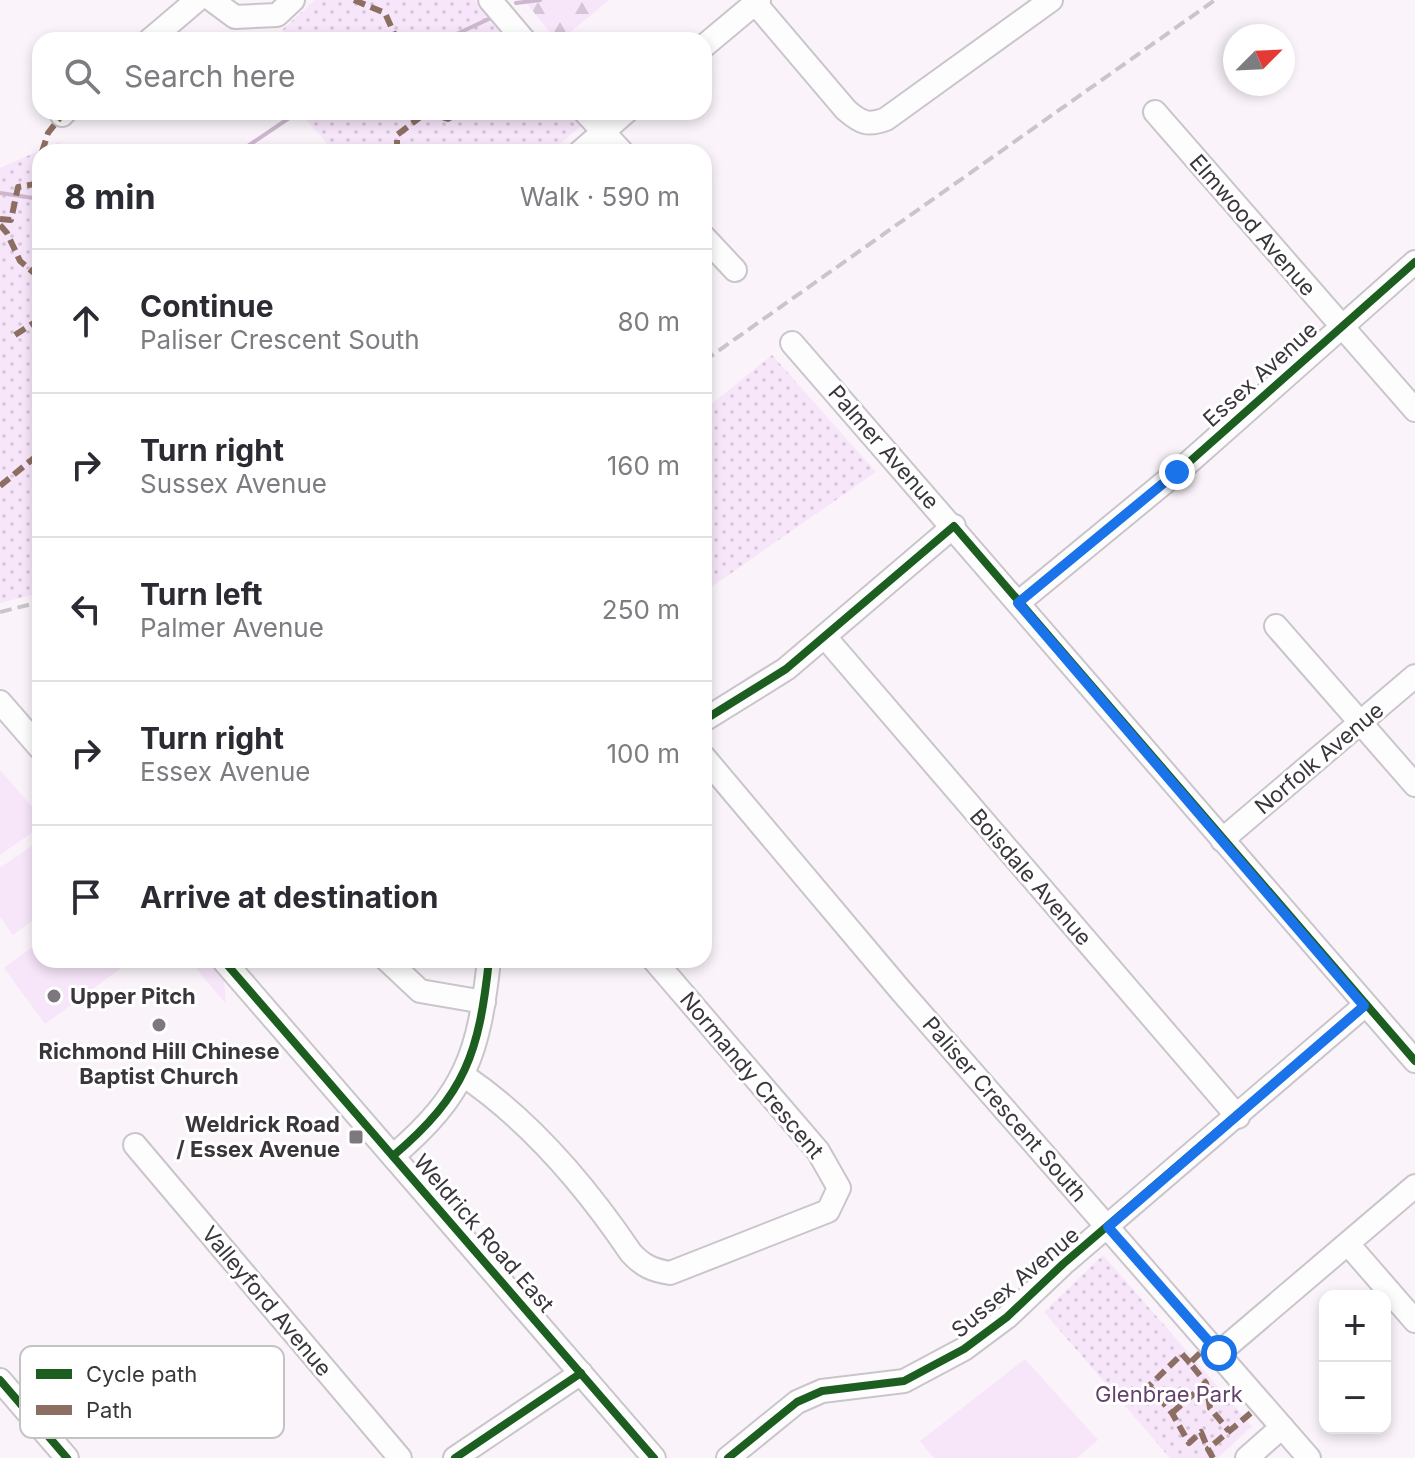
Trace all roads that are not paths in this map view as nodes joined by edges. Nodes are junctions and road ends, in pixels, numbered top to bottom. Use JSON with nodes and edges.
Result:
{"nodes":[{"id":1,"x":197,"y":0,"type":"edge"},
{"id":2,"x":212,"y":0,"type":"edge"},
{"id":3,"x":293,"y":0,"type":"edge"},
{"id":4,"x":490,"y":0,"type":"edge"},
{"id":5,"x":1051,"y":0,"type":"edge"},
{"id":6,"x":757,"y":2,"type":"edge"},
{"id":7,"x":159,"y":32,"type":"edge"},
{"id":8,"x":517,"y":32,"type":"edge"},
{"id":9,"x":712,"y":39,"type":"edge"},
{"id":10,"x":1155,"y":112,"type":"dead end"},
{"id":11,"x":592,"y":120,"type":"edge"},
{"id":12,"x":617,"y":120,"type":"edge"},
{"id":13,"x":603,"y":132,"type":"junction"},
{"id":14,"x":589,"y":144,"type":"edge"},
{"id":15,"x":614,"y":144,"type":"edge"},
{"id":16,"x":712,"y":246,"type":"edge"},
{"id":17,"x":1415,"y":262,"type":"edge"},
{"id":18,"x":735,"y":270,"type":"dead end"},
{"id":19,"x":1341,"y":326,"type":"junction"},
{"id":20,"x":792,"y":343,"type":"dead end"},
{"id":21,"x":1415,"y":410,"type":"edge"},
{"id":22,"x":954,"y":526,"type":"junction"},
{"id":23,"x":1018,"y":603,"type":"junction"},
{"id":24,"x":1276,"y":626,"type":"dead end"},
{"id":25,"x":825,"y":637,"type":"junction"},
{"id":26,"x":1415,"y":676,"type":"edge"},
{"id":27,"x":0,"y":702,"type":"edge"},
{"id":28,"x":712,"y":716,"type":"edge"},
{"id":29,"x":1361,"y":723,"type":"junction"},
{"id":30,"x":32,"y":739,"type":"edge"},
{"id":31,"x":712,"y":766,"type":"edge"},
{"id":32,"x":1415,"y":785,"type":"edge"},
{"id":33,"x":1222,"y":840,"type":"junction"},
{"id":34,"x":230,"y":968,"type":"edge"},
{"id":35,"x":396,"y":968,"type":"edge"},
{"id":36,"x":488,"y":968,"type":"edge"},
{"id":37,"x":661,"y":968,"type":"edge"},
{"id":38,"x":484,"y":1002,"type":"junction"},
{"id":39,"x":1364,"y":1006,"type":"junction"},
{"id":40,"x":1415,"y":1061,"type":"edge"},
{"id":41,"x":463,"y":1075,"type":"junction"},
{"id":42,"x":1238,"y":1117,"type":"junction"},
{"id":43,"x":135,"y":1145,"type":"dead end"},
{"id":44,"x":393,"y":1156,"type":"junction"},
{"id":45,"x":1415,"y":1186,"type":"edge"},
{"id":46,"x":1108,"y":1227,"type":"junction"},
{"id":47,"x":1348,"y":1244,"type":"junction"},
{"id":48,"x":1415,"y":1321,"type":"edge"},
{"id":49,"x":1219,"y":1353,"type":"junction"},
{"id":50,"x":581,"y":1373,"type":"junction"},
{"id":51,"x":0,"y":1380,"type":"edge"},
{"id":52,"x":20,"y":1403,"type":"edge"},
{"id":53,"x":1282,"y":1427,"type":"junction"},
{"id":54,"x":50,"y":1438,"type":"edge"},
{"id":55,"x":67,"y":1458,"type":"edge"},
{"id":56,"x":400,"y":1458,"type":"edge"},
{"id":57,"x":455,"y":1458,"type":"edge"},
{"id":58,"x":654,"y":1458,"type":"edge"},
{"id":59,"x":728,"y":1458,"type":"edge"},
{"id":60,"x":1247,"y":1458,"type":"edge"},
{"id":61,"x":1309,"y":1458,"type":"edge"}],
"edges":[{"from":1,"to":7,"type":"street"},
{"from":2,"to":3,"type":"street"},
{"from":4,"to":8,"type":"street"},
{"from":5,"to":6,"type":"street"},
{"from":6,"to":9,"type":"street"},
{"from":10,"to":19,"type":"street","name":"Elmwood Avenue"},
{"from":11,"to":13,"type":"street"},
{"from":12,"to":13,"type":"street"},
{"from":13,"to":14,"type":"street"},
{"from":13,"to":15,"type":"street"},
{"from":16,"to":18,"type":"street"},
{"from":17,"to":19,"type":"street","name":"Essex Avenue"},
{"from":19,"to":21,"type":"street","name":"Elmwood Avenue"},
{"from":19,"to":23,"type":"street","name":"Essex Avenue"},
{"from":20,"to":22,"type":"street","name":"Palmer Avenue"},
{"from":22,"to":23,"type":"street","name":"Palmer Avenue"},
{"from":22,"to":25,"type":"street"},
{"from":23,"to":33,"type":"street","name":"Palmer Avenue"},
{"from":24,"to":29,"type":"street"},
{"from":25,"to":28,"type":"street"},
{"from":25,"to":42,"type":"street","name":"Boisdale Avenue"},
{"from":26,"to":29,"type":"street","name":"Norfolk Avenue"},
{"from":27,"to":30,"type":"street"},
{"from":29,"to":32,"type":"street"},
{"from":29,"to":33,"type":"street","name":"Norfolk Avenue"},
{"from":31,"to":46,"type":"street","name":"Paliser Crescent South"},
{"from":33,"to":39,"type":"street","name":"Palmer Avenue"},
{"from":34,"to":44,"type":"street","name":"Weldrick Road East"},
{"from":35,"to":38,"type":"street"},
{"from":36,"to":38,"type":"street"},
{"from":37,"to":41,"type":"street","name":"Normandy Crescent"},
{"from":38,"to":41,"type":"street"},
{"from":39,"to":40,"type":"street","name":"Palmer Avenue"},
{"from":39,"to":42,"type":"street","name":"Sussex Avenue"},
{"from":41,"to":44,"type":"street"},
{"from":42,"to":46,"type":"street","name":"Sussex Avenue"},
{"from":43,"to":56,"type":"street","name":"Valleyford Avenue"},
{"from":44,"to":50,"type":"street","name":"Weldrick Road East"},
{"from":45,"to":47,"type":"street"},
{"from":46,"to":49,"type":"street","name":"Paliser Crescent South"},
{"from":46,"to":59,"type":"street","name":"Sussex Avenue"},
{"from":47,"to":48,"type":"street"},
{"from":47,"to":49,"type":"street"},
{"from":49,"to":53,"type":"street","name":"Paliser Crescent South"},
{"from":50,"to":57,"type":"street"},
{"from":50,"to":58,"type":"street","name":"Weldrick Road East"},
{"from":51,"to":52,"type":"street"},
{"from":53,"to":60,"type":"street"},
{"from":53,"to":61,"type":"street","name":"Paliser Crescent South"},
{"from":54,"to":55,"type":"street"}]}
